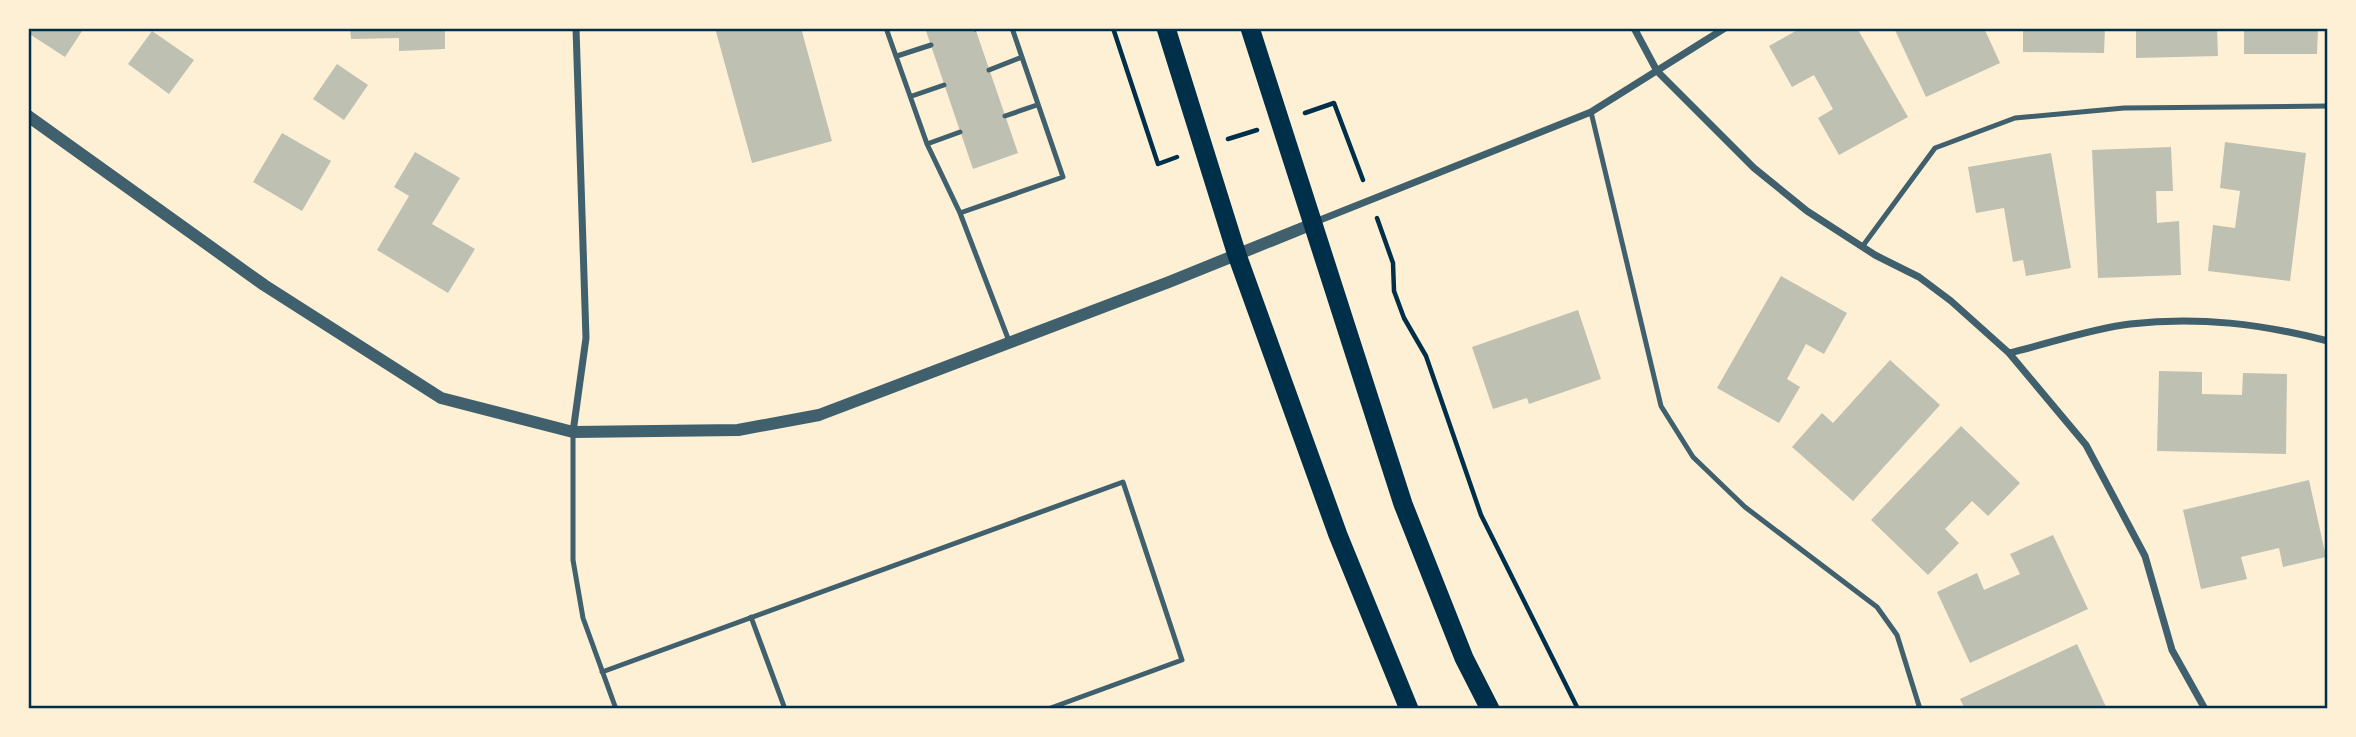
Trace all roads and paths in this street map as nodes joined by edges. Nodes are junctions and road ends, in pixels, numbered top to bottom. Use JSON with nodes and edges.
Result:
{"nodes":[{"id":1,"x":576,"y":28,"type":"edge"},
{"id":2,"x":886,"y":28,"type":"edge"},
{"id":3,"x":1012,"y":28,"type":"edge"},
{"id":4,"x":1113,"y":28,"type":"edge"},
{"id":5,"x":1166,"y":28,"type":"edge"},
{"id":6,"x":1250,"y":28,"type":"edge"},
{"id":7,"x":1634,"y":28,"type":"edge"},
{"id":8,"x":1725,"y":28,"type":"edge"},
{"id":9,"x":931,"y":45,"type":"dead end"},
{"id":10,"x":897,"y":56,"type":"junction"},
{"id":11,"x":1022,"y":57,"type":"junction"},
{"id":12,"x":989,"y":70,"type":"dead end"},
{"id":13,"x":1657,"y":71,"type":"junction"},
{"id":14,"x":944,"y":85,"type":"dead end"},
{"id":15,"x":912,"y":96,"type":"junction"},
{"id":16,"x":1335,"y":103,"type":"dead end"},
{"id":17,"x":1037,"y":105,"type":"junction"},
{"id":18,"x":2328,"y":106,"type":"edge"},
{"id":19,"x":1591,"y":112,"type":"junction"},
{"id":20,"x":28,"y":116,"type":"edge"},
{"id":21,"x":1005,"y":116,"type":"dead end"},
{"id":22,"x":1279,"y":122,"type":"junction"},
{"id":23,"x":960,"y":132,"type":"dead end"},
{"id":24,"x":927,"y":144,"type":"junction"},
{"id":25,"x":1205,"y":148,"type":"junction"},
{"id":26,"x":960,"y":213,"type":"junction"},
{"id":27,"x":1315,"y":223,"type":"junction"},
{"id":28,"x":1862,"y":247,"type":"junction"},
{"id":29,"x":1237,"y":255,"type":"junction"},
{"id":30,"x":1393,"y":263,"type":"dead end"},
{"id":31,"x":2328,"y":341,"type":"edge"},
{"id":32,"x":1010,"y":344,"type":"junction"},
{"id":33,"x":2009,"y":353,"type":"junction"},
{"id":34,"x":573,"y":432,"type":"junction"},
{"id":35,"x":751,"y":617,"type":"junction"},
{"id":36,"x":602,"y":672,"type":"junction"},
{"id":37,"x":616,"y":709,"type":"edge"},
{"id":38,"x":785,"y":709,"type":"edge"},
{"id":39,"x":1048,"y":709,"type":"edge"},
{"id":40,"x":1409,"y":709,"type":"edge"},
{"id":41,"x":1490,"y":709,"type":"edge"},
{"id":42,"x":1578,"y":709,"type":"edge"},
{"id":43,"x":1920,"y":709,"type":"edge"},
{"id":44,"x":2205,"y":709,"type":"edge"}],
"edges":[{"from":1,"to":34,"type":"street"},
{"from":2,"to":10,"type":"lane"},
{"from":3,"to":11,"type":"lane"},
{"from":4,"to":25,"type":"path"},
{"from":5,"to":25,"type":"highway"},
{"from":6,"to":22,"type":"highway"},
{"from":7,"to":13,"type":"street"},
{"from":8,"to":13,"type":"street"},
{"from":9,"to":10,"type":"lane"},
{"from":10,"to":15,"type":"lane"},
{"from":11,"to":12,"type":"lane"},
{"from":11,"to":17,"type":"lane"},
{"from":13,"to":19,"type":"street"},
{"from":13,"to":28,"type":"street"},
{"from":14,"to":15,"type":"lane"},
{"from":15,"to":24,"type":"lane"},
{"from":16,"to":22,"type":"path"},
{"from":17,"to":21,"type":"lane"},
{"from":17,"to":26,"type":"lane"},
{"from":18,"to":28,"type":"lane"},
{"from":19,"to":27,"type":"street"},
{"from":19,"to":43,"type":"lane"},
{"from":20,"to":34,"type":"street"},
{"from":22,"to":25,"type":"path"},
{"from":22,"to":27,"type":"highway"},
{"from":23,"to":24,"type":"lane"},
{"from":24,"to":26,"type":"lane"},
{"from":25,"to":29,"type":"highway"},
{"from":26,"to":32,"type":"lane"},
{"from":27,"to":29,"type":"street"},
{"from":27,"to":41,"type":"highway"},
{"from":28,"to":33,"type":"street"},
{"from":29,"to":32,"type":"street"},
{"from":29,"to":40,"type":"highway"},
{"from":30,"to":42,"type":"path"},
{"from":31,"to":33,"type":"street"},
{"from":32,"to":34,"type":"street"},
{"from":33,"to":44,"type":"street"},
{"from":34,"to":36,"type":"lane"},
{"from":35,"to":36,"type":"lane"},
{"from":35,"to":38,"type":"lane"},
{"from":35,"to":39,"type":"lane"},
{"from":36,"to":37,"type":"lane"}]}
